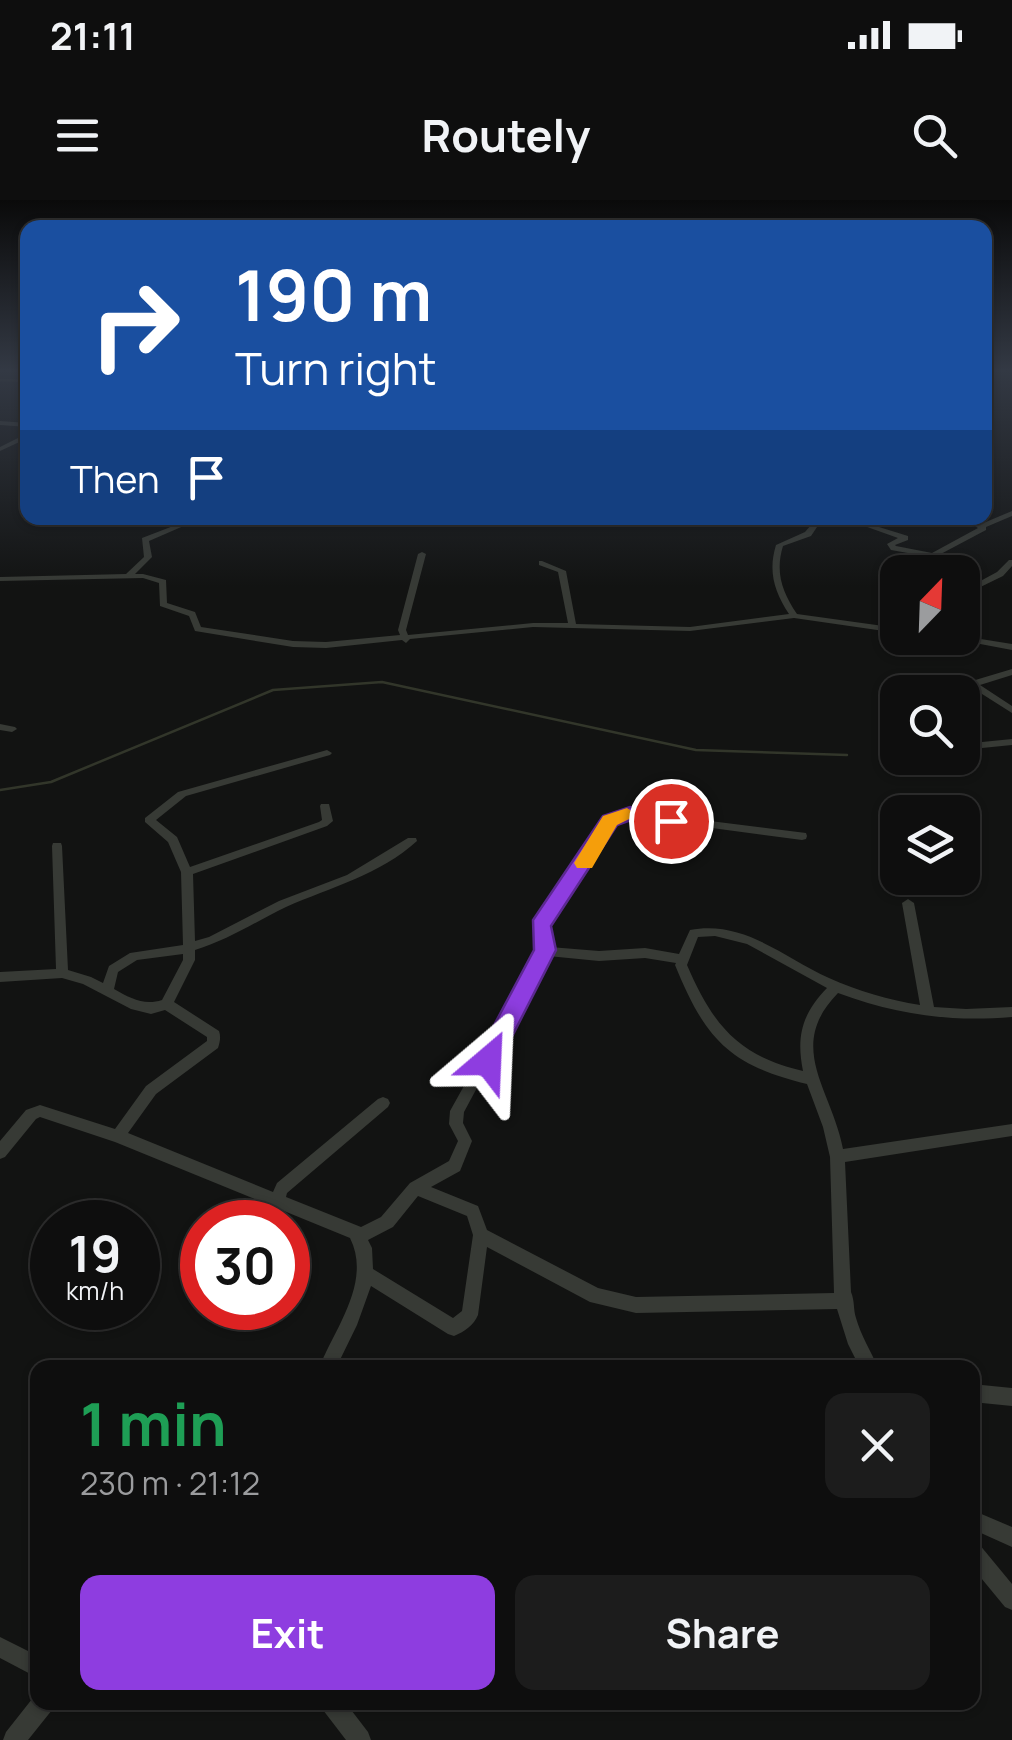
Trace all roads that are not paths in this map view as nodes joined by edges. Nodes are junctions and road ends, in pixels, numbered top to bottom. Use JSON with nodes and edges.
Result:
{"nodes":[{"id":1,"x":182,"y":525,"type":"edge"},
{"id":2,"x":815,"y":525,"type":"edge"},
{"id":3,"x":866,"y":525,"type":"edge"},
{"id":4,"x":984,"y":526,"type":"edge"},
{"id":5,"x":422,"y":554,"type":"dead end"},
{"id":6,"x":933,"y":555,"type":"joint"},
{"id":7,"x":1012,"y":562,"type":"edge"},
{"id":8,"x":542,"y":563,"type":"dead end"},
{"id":9,"x":130,"y":574,"type":"junction"},
{"id":10,"x":0,"y":579,"type":"edge"},
{"id":11,"x":980,"y":582,"type":"edge"},
{"id":12,"x":794,"y":616,"type":"junction"},
{"id":13,"x":572,"y":624,"type":"junction"},
{"id":14,"x":880,"y":628,"type":"edge"},
{"id":15,"x":406,"y":640,"type":"junction"},
{"id":16,"x":980,"y":641,"type":"edge"},
{"id":17,"x":1012,"y":647,"type":"edge"},
{"id":18,"x":1012,"y":672,"type":"edge"},
{"id":19,"x":980,"y":682,"type":"edge"},
{"id":20,"x":980,"y":689,"type":"edge"},
{"id":21,"x":1012,"y":710,"type":"edge"},
{"id":22,"x":1012,"y":742,"type":"edge"},
{"id":23,"x":980,"y":745,"type":"edge"},
{"id":24,"x":326,"y":753,"type":"dead end"},
{"id":25,"x":325,"y":806,"type":"dead end"},
{"id":26,"x":802,"y":836,"type":"dead end"},
{"id":27,"x":412,"y":840,"type":"dead end"},
{"id":28,"x":57,"y":846,"type":"dead end"},
{"id":29,"x":187,"y":872,"type":"junction"},
{"id":30,"x":908,"y":903,"type":"dead end"},
{"id":31,"x":191,"y":946,"type":"junction"},
{"id":32,"x":545,"y":950,"type":"junction"},
{"id":33,"x":682,"y":959,"type":"junction"},
{"id":34,"x":62,"y":973,"type":"junction"},
{"id":35,"x":0,"y":977,"type":"edge"},
{"id":36,"x":836,"y":987,"type":"junction"},
{"id":37,"x":107,"y":990,"type":"junction"},
{"id":38,"x":167,"y":1004,"type":"junction"},
{"id":39,"x":928,"y":1012,"type":"junction"},
{"id":40,"x":1012,"y":1012,"type":"edge"},
{"id":41,"x":811,"y":1080,"type":"junction"},
{"id":42,"x":383,"y":1103,"type":"dead end"},
{"id":43,"x":1012,"y":1130,"type":"edge"},
{"id":44,"x":118,"y":1136,"type":"junction"},
{"id":45,"x":0,"y":1152,"type":"edge"},
{"id":46,"x":838,"y":1157,"type":"junction"},
{"id":47,"x":415,"y":1188,"type":"junction"},
{"id":48,"x":277,"y":1199,"type":"junction"},
{"id":49,"x":482,"y":1235,"type":"junction"},
{"id":50,"x":360,"y":1236,"type":"junction"},
{"id":51,"x":366,"y":1274,"type":"junction"},
{"id":52,"x":846,"y":1300,"type":"junction"},
{"id":53,"x":331,"y":1360,"type":"edge"},
{"id":54,"x":867,"y":1360,"type":"edge"},
{"id":55,"x":980,"y":1394,"type":"edge"},
{"id":56,"x":1012,"y":1397,"type":"edge"},
{"id":57,"x":980,"y":1523,"type":"edge"},
{"id":58,"x":1012,"y":1537,"type":"edge"},
{"id":59,"x":980,"y":1561,"type":"edge"},
{"id":60,"x":1012,"y":1600,"type":"edge"},
{"id":61,"x":0,"y":1647,"type":"edge"},
{"id":62,"x":30,"y":1664,"type":"edge"},
{"id":63,"x":38,"y":1710,"type":"edge"},
{"id":64,"x":337,"y":1710,"type":"edge"},
{"id":65,"x":14,"y":1740,"type":"edge"},
{"id":66,"x":360,"y":1740,"type":"edge"}],
"edges":[{"from":1,"to":9,"type":"street"},
{"from":2,"to":12,"type":"street"},
{"from":3,"to":6,"type":"street"},
{"from":4,"to":6,"type":"street"},
{"from":5,"to":15,"type":"street"},
{"from":7,"to":11,"type":"street"},
{"from":8,"to":13,"type":"street"},
{"from":9,"to":10,"type":"street"},
{"from":9,"to":15,"type":"street"},
{"from":12,"to":13,"type":"street"},
{"from":12,"to":14,"type":"street"},
{"from":13,"to":15,"type":"street"},
{"from":16,"to":17,"type":"street"},
{"from":18,"to":19,"type":"street"},
{"from":20,"to":21,"type":"street"},
{"from":22,"to":23,"type":"street"},
{"from":24,"to":29,"type":"street"},
{"from":25,"to":29,"type":"street"},
{"from":26,"to":32,"type":"street"},
{"from":27,"to":31,"type":"street"},
{"from":28,"to":34,"type":"street"},
{"from":29,"to":31,"type":"street"},
{"from":30,"to":39,"type":"street"},
{"from":31,"to":37,"type":"street"},
{"from":31,"to":38,"type":"street"},
{"from":32,"to":33,"type":"street"},
{"from":32,"to":47,"type":"street"},
{"from":33,"to":36,"type":"street"},
{"from":33,"to":41,"type":"street"},
{"from":34,"to":35,"type":"street"},
{"from":34,"to":37,"type":"street"},
{"from":36,"to":39,"type":"street"},
{"from":36,"to":41,"type":"street"},
{"from":37,"to":38,"type":"street"},
{"from":38,"to":44,"type":"street"},
{"from":39,"to":40,"type":"street"},
{"from":41,"to":46,"type":"street"},
{"from":42,"to":48,"type":"street"},
{"from":43,"to":46,"type":"street"},
{"from":44,"to":45,"type":"street"},
{"from":44,"to":48,"type":"street"},
{"from":46,"to":52,"type":"street"},
{"from":47,"to":49,"type":"street"},
{"from":47,"to":50,"type":"street"},
{"from":48,"to":50,"type":"street"},
{"from":49,"to":51,"type":"street"},
{"from":49,"to":52,"type":"street"},
{"from":50,"to":51,"type":"street"},
{"from":51,"to":53,"type":"street"},
{"from":52,"to":54,"type":"street"},
{"from":55,"to":56,"type":"street"},
{"from":57,"to":58,"type":"street"},
{"from":59,"to":60,"type":"street"},
{"from":61,"to":62,"type":"street"},
{"from":63,"to":65,"type":"street"},
{"from":64,"to":66,"type":"street"}]}
